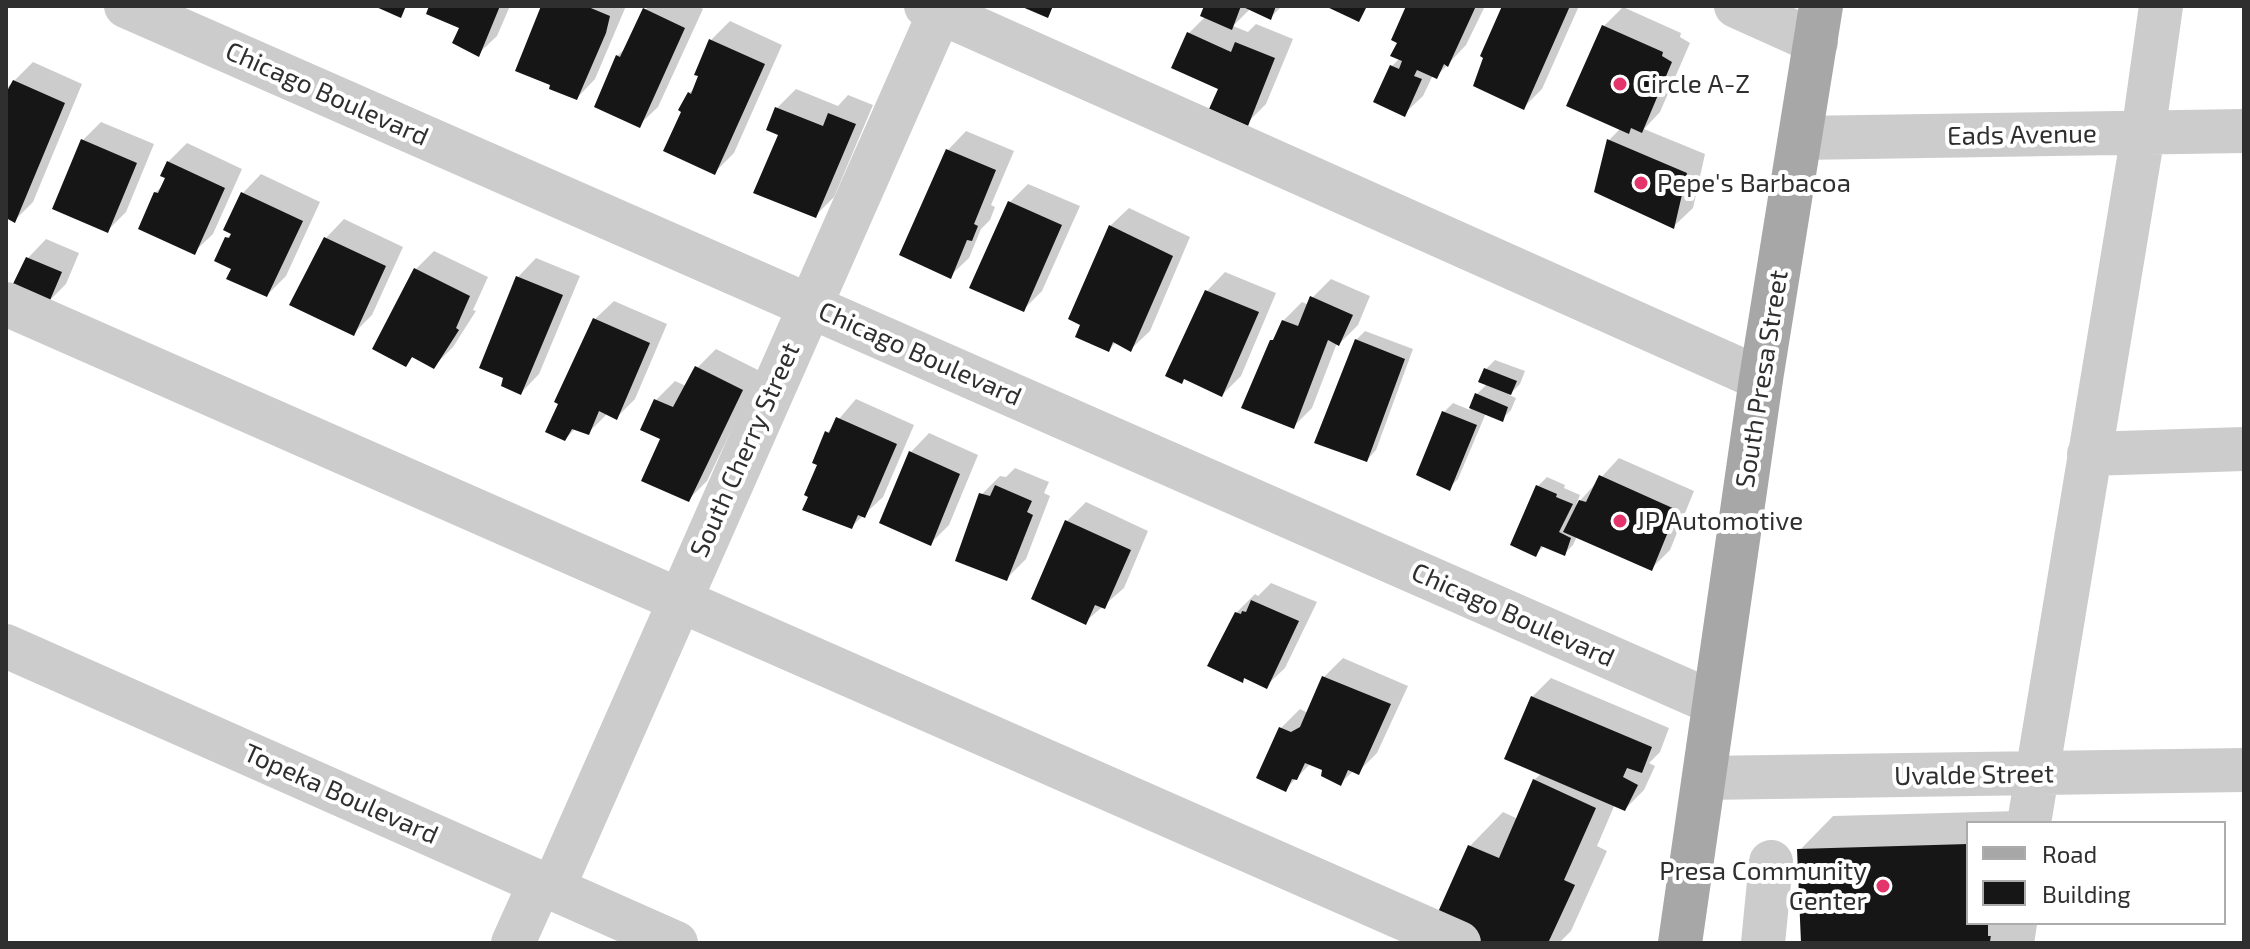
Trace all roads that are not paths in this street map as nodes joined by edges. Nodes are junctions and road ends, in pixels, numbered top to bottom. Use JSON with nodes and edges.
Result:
{"nodes":[{"id":1,"x":126,"y":6,"type":"edge"},
{"id":2,"x":1736,"y":6,"type":"edge"},
{"id":3,"x":2161,"y":6,"type":"edge"},
{"id":4,"x":933,"y":9,"type":"edge"},
{"id":5,"x":1819,"y":24,"type":"edge"},
{"id":6,"x":2244,"y":131,"type":"edge"},
{"id":7,"x":2143,"y":134,"type":"junction"},
{"id":8,"x":1800,"y":138,"type":"junction"},
{"id":9,"x":6,"y":304,"type":"edge"},
{"id":10,"x":809,"y":305,"type":"junction"},
{"id":11,"x":1761,"y":379,"type":"junction"},
{"id":12,"x":2244,"y":449,"type":"edge"},
{"id":13,"x":2089,"y":454,"type":"junction"},
{"id":14,"x":679,"y":600,"type":"junction"},
{"id":15,"x":6,"y":646,"type":"edge"},
{"id":16,"x":1714,"y":703,"type":"junction"},
{"id":17,"x":2244,"y":770,"type":"edge"},
{"id":18,"x":2036,"y":775,"type":"junction"},
{"id":19,"x":1704,"y":778,"type":"junction"},
{"id":20,"x":2029,"y":821,"type":"edge"},
{"id":21,"x":1771,"y":862,"type":"dead end"},
{"id":22,"x":546,"y":885,"type":"junction"},
{"id":23,"x":513,"y":943,"type":"edge"},
{"id":24,"x":676,"y":943,"type":"edge"},
{"id":25,"x":1459,"y":943,"type":"edge"},
{"id":26,"x":1680,"y":943,"type":"edge"},
{"id":27,"x":1763,"y":943,"type":"edge"}],
"edges":[{"from":1,"to":10,"type":"street","name":"Chicago Boulevard"},
{"from":2,"to":5,"type":"street"},
{"from":3,"to":7,"type":"street"},
{"from":4,"to":10,"type":"street","name":"South Cherry Street"},
{"from":4,"to":11,"type":"street"},
{"from":5,"to":8,"type":"main road","name":"South Presa Street"},
{"from":6,"to":7,"type":"street","name":"Eads Avenue"},
{"from":7,"to":8,"type":"street","name":"Eads Avenue"},
{"from":7,"to":13,"type":"street"},
{"from":8,"to":11,"type":"main road","name":"South Presa Street"},
{"from":9,"to":14,"type":"street"},
{"from":10,"to":14,"type":"street","name":"South Cherry Street"},
{"from":10,"to":16,"type":"street","name":"Chicago Boulevard"},
{"from":11,"to":16,"type":"main road","name":"South Presa Street"},
{"from":12,"to":13,"type":"street"},
{"from":13,"to":18,"type":"street"},
{"from":14,"to":22,"type":"street","name":"South Cherry Street"},
{"from":14,"to":25,"type":"street"},
{"from":15,"to":22,"type":"street","name":"Topeka Boulevard"},
{"from":16,"to":19,"type":"main road","name":"South Presa Street"},
{"from":17,"to":18,"type":"street","name":"Uvalde Street"},
{"from":18,"to":19,"type":"street","name":"Uvalde Street"},
{"from":18,"to":20,"type":"street"},
{"from":19,"to":26,"type":"main road","name":"South Presa Street"},
{"from":21,"to":27,"type":"street"},
{"from":22,"to":23,"type":"street","name":"South Cherry Street"},
{"from":22,"to":24,"type":"street","name":"Topeka Boulevard"}]}
